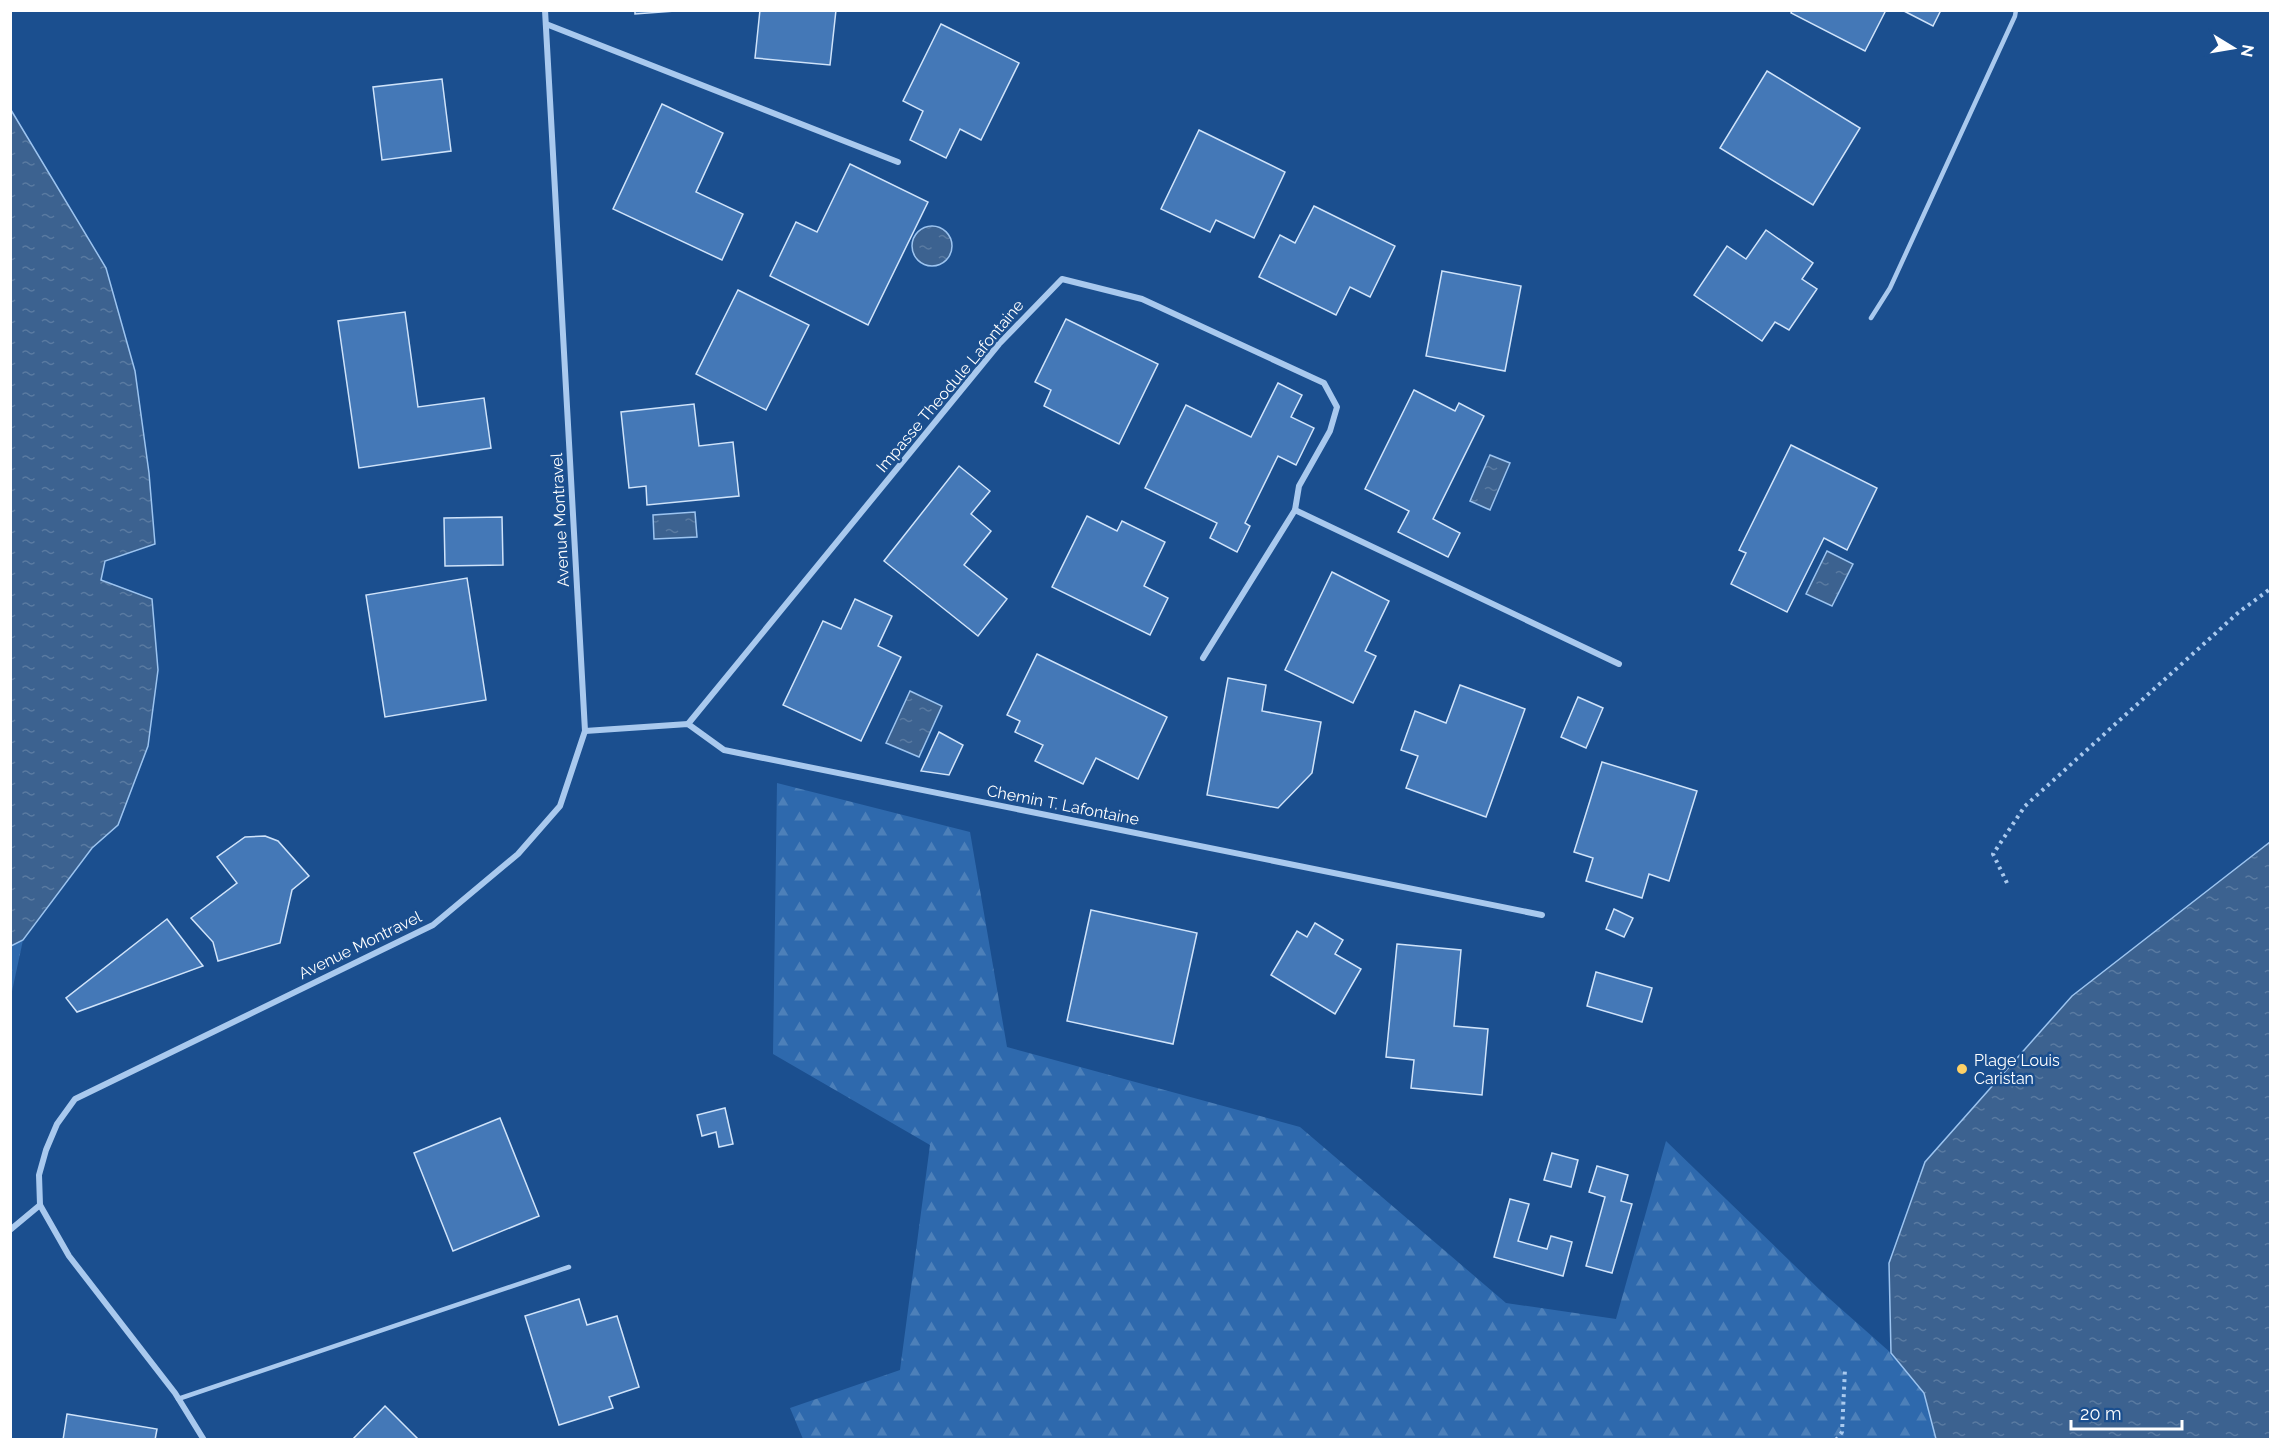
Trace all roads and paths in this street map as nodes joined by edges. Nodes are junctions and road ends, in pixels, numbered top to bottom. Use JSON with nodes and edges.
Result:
{"nodes":[{"id":1,"x":545,"y":10,"type":"edge"},
{"id":2,"x":2016,"y":10,"type":"edge"},
{"id":3,"x":546,"y":24,"type":"junction"},
{"id":4,"x":898,"y":162,"type":"dead end"},
{"id":5,"x":1871,"y":318,"type":"dead end"},
{"id":6,"x":1295,"y":510,"type":"junction"},
{"id":7,"x":2271,"y":589,"type":"edge"},
{"id":8,"x":1203,"y":658,"type":"dead end"},
{"id":9,"x":1619,"y":664,"type":"dead end"},
{"id":10,"x":688,"y":723,"type":"junction"},
{"id":11,"x":585,"y":731,"type":"junction"},
{"id":12,"x":2007,"y":883,"type":"dead end"},
{"id":13,"x":1542,"y":915,"type":"dead end"},
{"id":14,"x":40,"y":1204,"type":"junction"},
{"id":15,"x":10,"y":1230,"type":"edge"},
{"id":16,"x":569,"y":1268,"type":"dead end"},
{"id":17,"x":1845,"y":1369,"type":"dead end"},
{"id":18,"x":178,"y":1399,"type":"junction"},
{"id":19,"x":204,"y":1440,"type":"edge"},
{"id":20,"x":1836,"y":1440,"type":"edge"}],
"edges":[{"from":1,"to":3,"type":"street","name":"Avenue Montravel"},
{"from":2,"to":5,"type":"lane"},
{"from":3,"to":4,"type":"street"},
{"from":3,"to":11,"type":"street","name":"Avenue Montravel"},
{"from":6,"to":8,"type":"street","name":"Impasse Theodule Lafontaine"},
{"from":6,"to":9,"type":"street"},
{"from":6,"to":10,"type":"street","name":"Impasse Theodule Lafontaine"},
{"from":7,"to":12,"type":"path"},
{"from":10,"to":11,"type":"street"},
{"from":10,"to":13,"type":"street","name":"Chemin T. Lafontaine"},
{"from":11,"to":14,"type":"street","name":"Avenue Montravel"},
{"from":14,"to":15,"type":"street"},
{"from":14,"to":18,"type":"street","name":"Avenue Montravel"},
{"from":16,"to":18,"type":"lane"},
{"from":17,"to":20,"type":"path"},
{"from":18,"to":19,"type":"street","name":"Avenue Montravel"}]}
